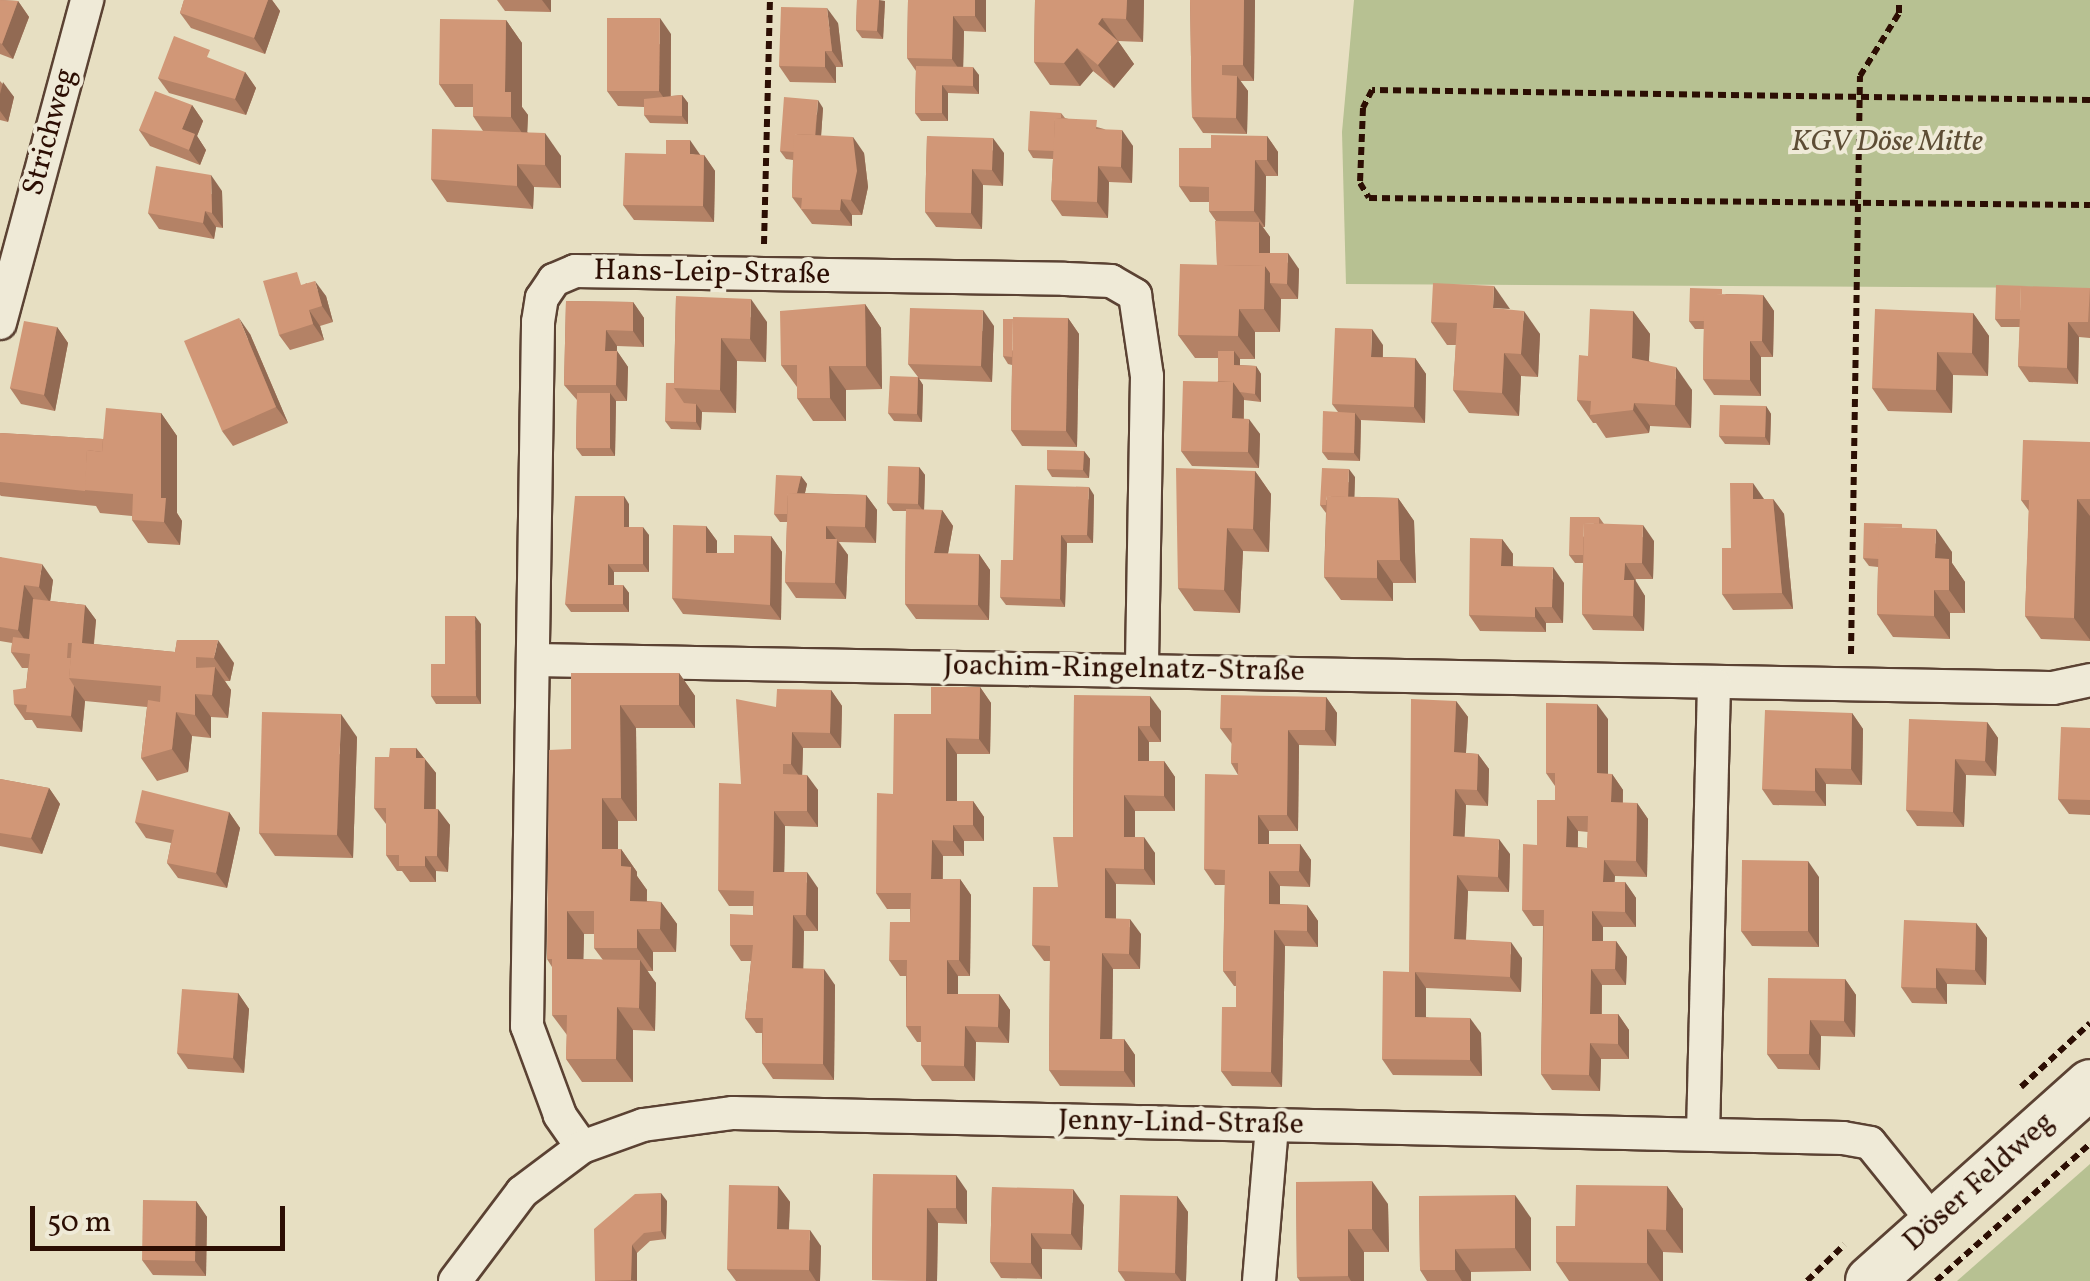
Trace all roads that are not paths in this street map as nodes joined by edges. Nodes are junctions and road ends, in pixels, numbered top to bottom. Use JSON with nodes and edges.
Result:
{"nodes":[{"id":1,"x":87,"y":0,"type":"edge"},
{"id":2,"x":0,"y":323,"type":"edge"},
{"id":3,"x":534,"y":660,"type":"junction"},
{"id":4,"x":1142,"y":670,"type":"junction"},
{"id":5,"x":2090,"y":680,"type":"edge"},
{"id":6,"x":1714,"y":684,"type":"junction"},
{"id":7,"x":2090,"y":1084,"type":"edge"},
{"id":8,"x":1272,"y":1126,"type":"junction"},
{"id":9,"x":1703,"y":1134,"type":"junction"},
{"id":10,"x":582,"y":1147,"type":"junction"},
{"id":11,"x":1933,"y":1221,"type":"junction"},
{"id":12,"x":455,"y":1281,"type":"edge"},
{"id":13,"x":1259,"y":1281,"type":"edge"},
{"id":14,"x":1870,"y":1281,"type":"edge"}],
"edges":[{"from":1,"to":2,"type":"street","name":"Strichweg"},
{"from":3,"to":4,"type":"street","name":"Joachim-Ringelnatz-Straße"},
{"from":3,"to":4,"type":"street","name":"Hans-Leip-Straße"},
{"from":3,"to":10,"type":"street","name":"Hans-Leip-Straße"},
{"from":4,"to":6,"type":"street","name":"Joachim-Ringelnatz-Straße"},
{"from":5,"to":6,"type":"street","name":"Joachim-Ringelnatz-Straße"},
{"from":6,"to":9,"type":"street"},
{"from":7,"to":11,"type":"street","name":"Döser Feldweg"},
{"from":8,"to":9,"type":"street","name":"Jenny-Lind-Straße"},
{"from":8,"to":10,"type":"street","name":"Jenny-Lind-Straße"},
{"from":8,"to":13,"type":"street"},
{"from":9,"to":11,"type":"street","name":"Jenny-Lind-Straße"},
{"from":10,"to":12,"type":"street","name":"Jenny-Lind-Straße"},
{"from":11,"to":14,"type":"street","name":"Döser Feldweg"}]}
